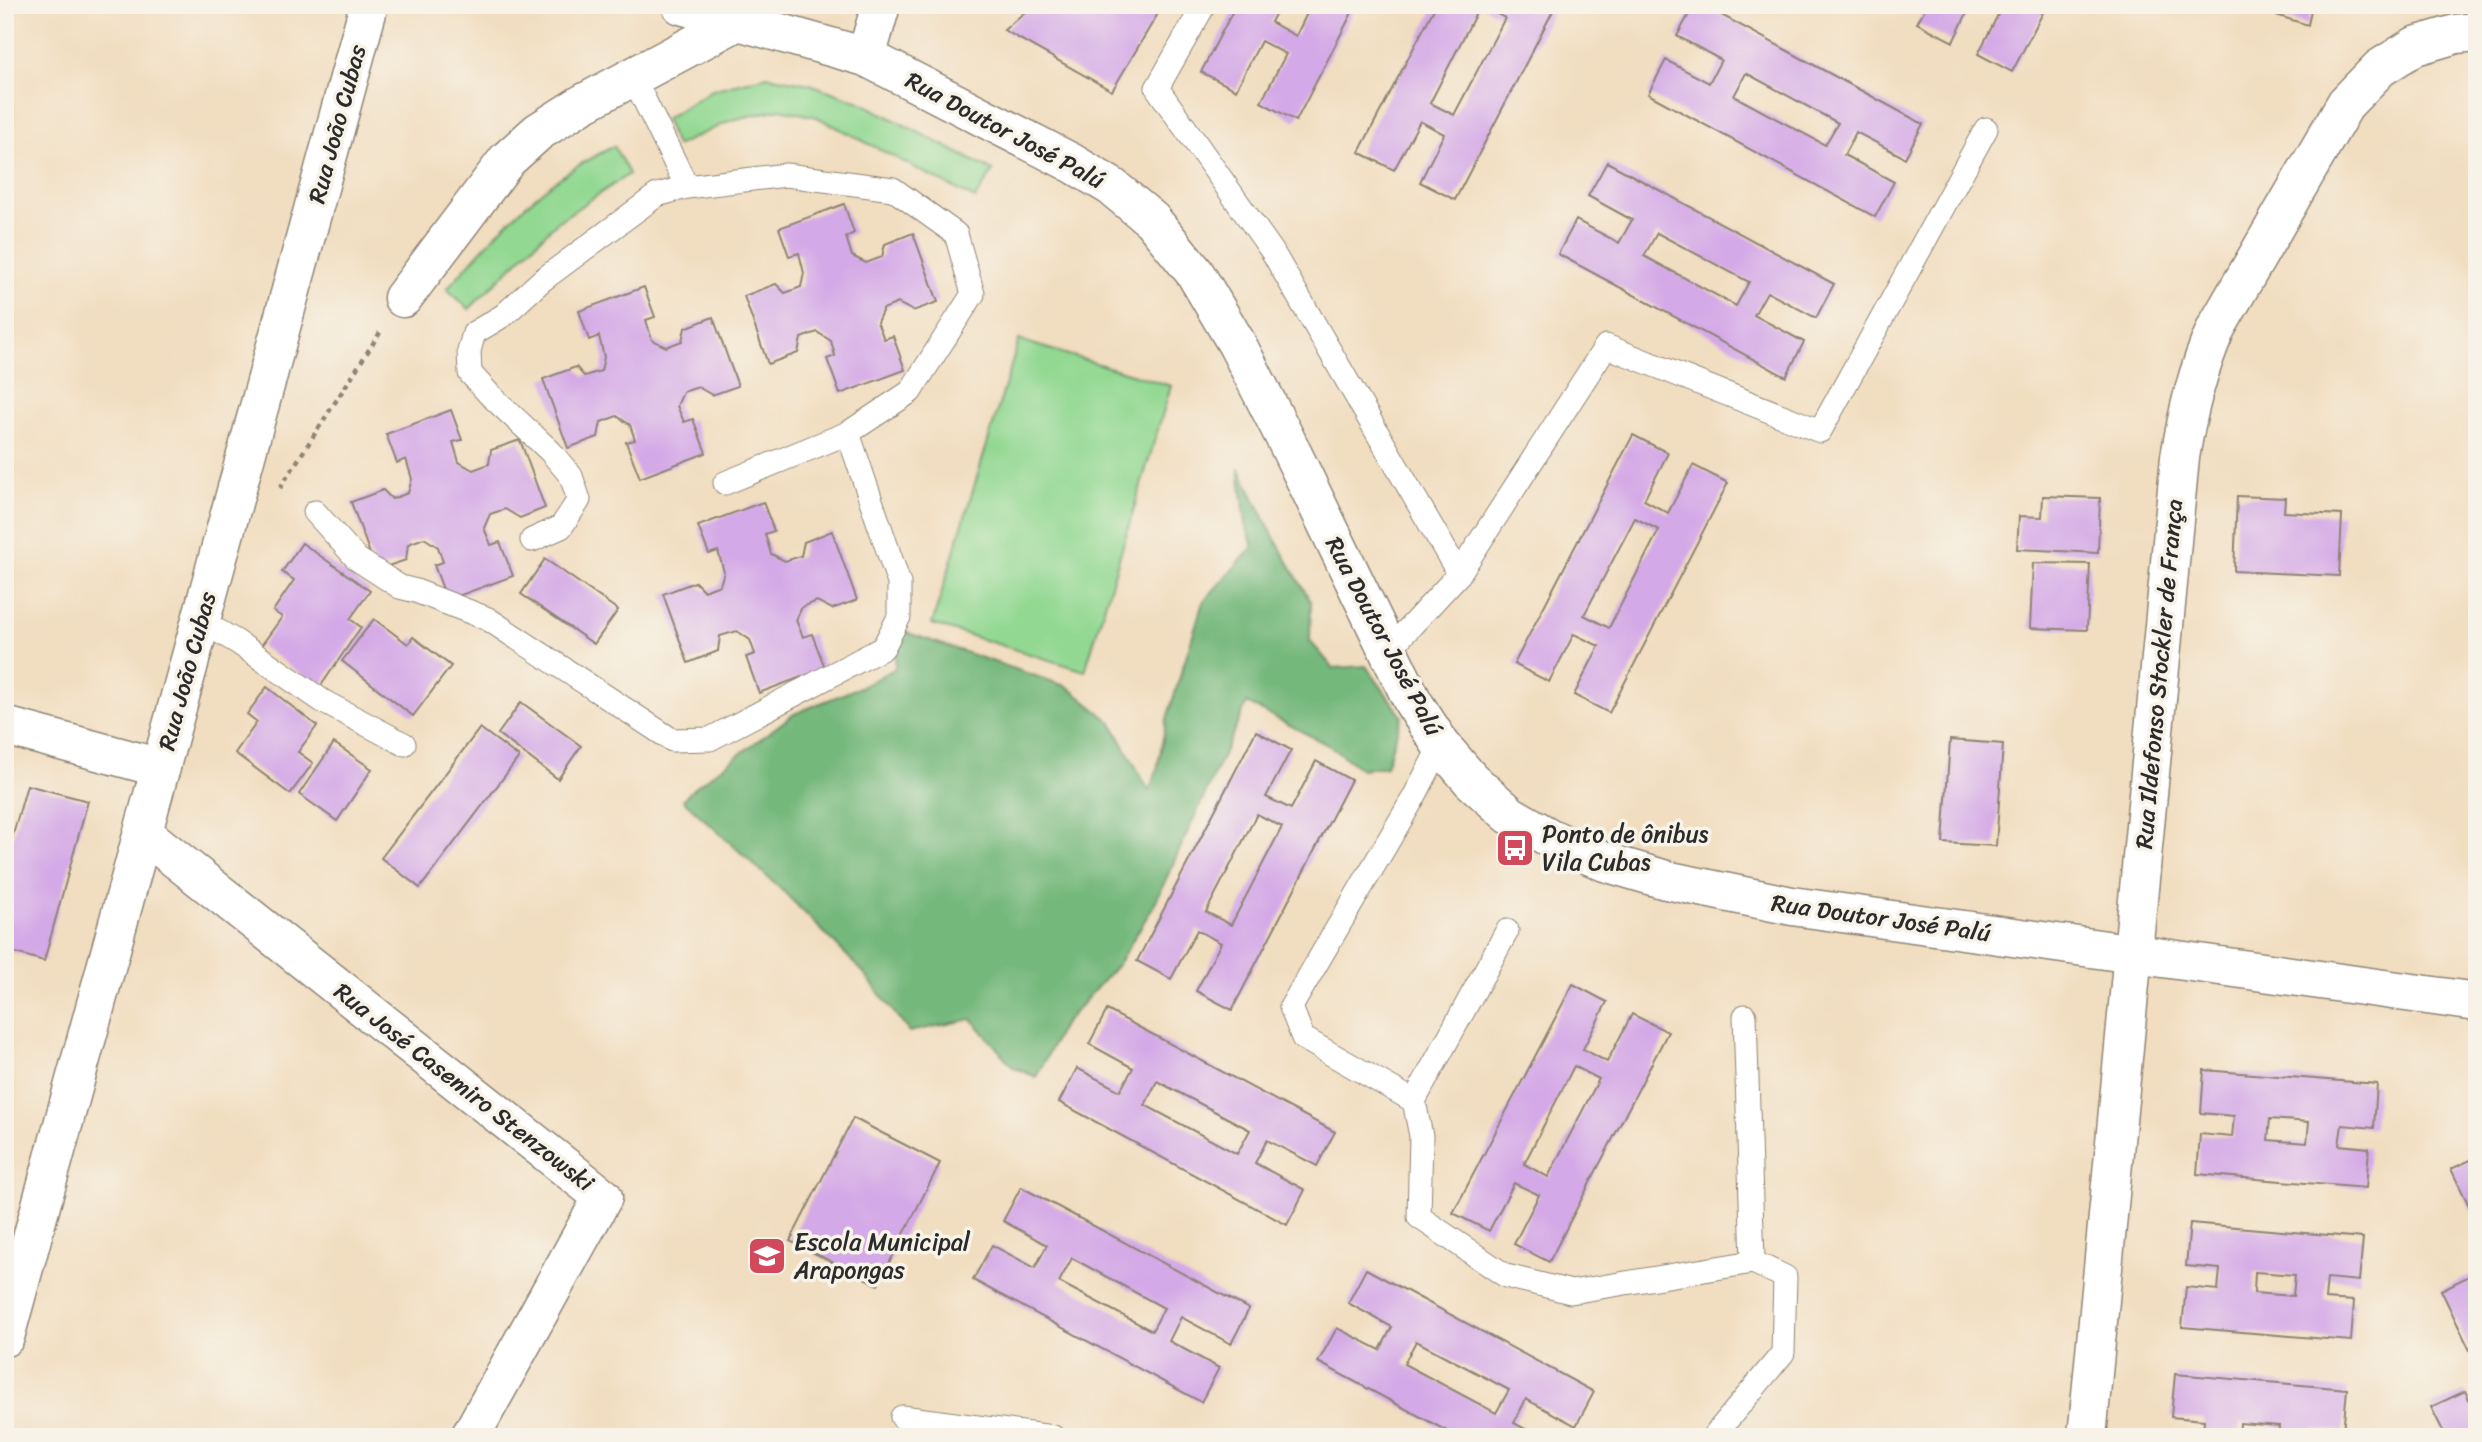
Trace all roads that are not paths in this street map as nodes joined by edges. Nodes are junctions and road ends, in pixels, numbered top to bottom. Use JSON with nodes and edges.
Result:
{"nodes":[{"id":1,"x":369,"y":5,"type":"edge"},
{"id":2,"x":681,"y":5,"type":"edge"},
{"id":3,"x":881,"y":5,"type":"edge"},
{"id":4,"x":1203,"y":5,"type":"edge"},
{"id":5,"x":738,"y":21,"type":"junction"},
{"id":6,"x":2477,"y":32,"type":"edge"},
{"id":7,"x":866,"y":57,"type":"junction"},
{"id":8,"x":633,"y":77,"type":"junction"},
{"id":9,"x":1986,"y":129,"type":"dead end"},
{"id":10,"x":687,"y":187,"type":"junction"},
{"id":11,"x":402,"y":298,"type":"road end"},
{"id":12,"x":848,"y":433,"type":"junction"},
{"id":13,"x":724,"y":483,"type":"dead end"},
{"id":14,"x":315,"y":512,"type":"dead end"},
{"id":15,"x":532,"y":540,"type":"dead end"},
{"id":16,"x":1459,"y":573,"type":"junction"},
{"id":17,"x":201,"y":621,"type":"junction"},
{"id":18,"x":1387,"y":652,"type":"junction"},
{"id":19,"x":5,"y":726,"type":"edge"},
{"id":20,"x":404,"y":744,"type":"dead end"},
{"id":21,"x":1441,"y":745,"type":"junction"},
{"id":22,"x":161,"y":768,"type":"junction"},
{"id":23,"x":143,"y":833,"type":"junction"},
{"id":24,"x":1507,"y":931,"type":"dead end"},
{"id":25,"x":2133,"y":953,"type":"junction"},
{"id":26,"x":2477,"y":1002,"type":"edge"},
{"id":27,"x":1745,"y":1016,"type":"dead end"},
{"id":28,"x":1414,"y":1101,"type":"junction"},
{"id":29,"x":1754,"y":1262,"type":"junction"},
{"id":30,"x":5,"y":1337,"type":"edge"},
{"id":31,"x":902,"y":1417,"type":"dead end"},
{"id":32,"x":470,"y":1437,"type":"edge"},
{"id":33,"x":1053,"y":1437,"type":"edge"},
{"id":34,"x":1713,"y":1437,"type":"edge"},
{"id":35,"x":2087,"y":1437,"type":"edge"}],
"edges":[{"from":1,"to":17,"type":"street","name":"Rua João Cubas"},
{"from":2,"to":5,"type":"street","name":"Rua Doutor José Palú"},
{"from":3,"to":7,"type":"street"},
{"from":4,"to":16,"type":"lane"},
{"from":5,"to":7,"type":"street","name":"Rua Doutor José Palú"},
{"from":5,"to":8,"type":"street"},
{"from":6,"to":25,"type":"street","name":"Rua Ildefonso Stockler de França"},
{"from":7,"to":18,"type":"street","name":"Rua Doutor José Palú"},
{"from":8,"to":10,"type":"lane"},
{"from":8,"to":11,"type":"street"},
{"from":9,"to":16,"type":"lane"},
{"from":10,"to":12,"type":"lane"},
{"from":10,"to":15,"type":"lane"},
{"from":12,"to":13,"type":"lane"},
{"from":12,"to":14,"type":"lane"},
{"from":16,"to":18,"type":"lane"},
{"from":17,"to":20,"type":"lane"},
{"from":17,"to":22,"type":"street","name":"Rua João Cubas"},
{"from":18,"to":21,"type":"street","name":"Rua Doutor José Palú"},
{"from":19,"to":22,"type":"street"},
{"from":21,"to":25,"type":"street","name":"Rua Doutor José Palú"},
{"from":21,"to":28,"type":"lane"},
{"from":22,"to":23,"type":"street","name":"Rua João Cubas"},
{"from":23,"to":30,"type":"street","name":"Rua João Cubas"},
{"from":23,"to":32,"type":"street","name":"Rua José Casemiro Stenzowski"},
{"from":24,"to":28,"type":"lane"},
{"from":25,"to":26,"type":"street","name":"Rua Doutor José Palú"},
{"from":25,"to":35,"type":"street","name":"Rua Ildefonso Stockler de França"},
{"from":27,"to":29,"type":"lane"},
{"from":28,"to":29,"type":"lane"},
{"from":29,"to":34,"type":"lane"},
{"from":31,"to":33,"type":"lane"}]}
